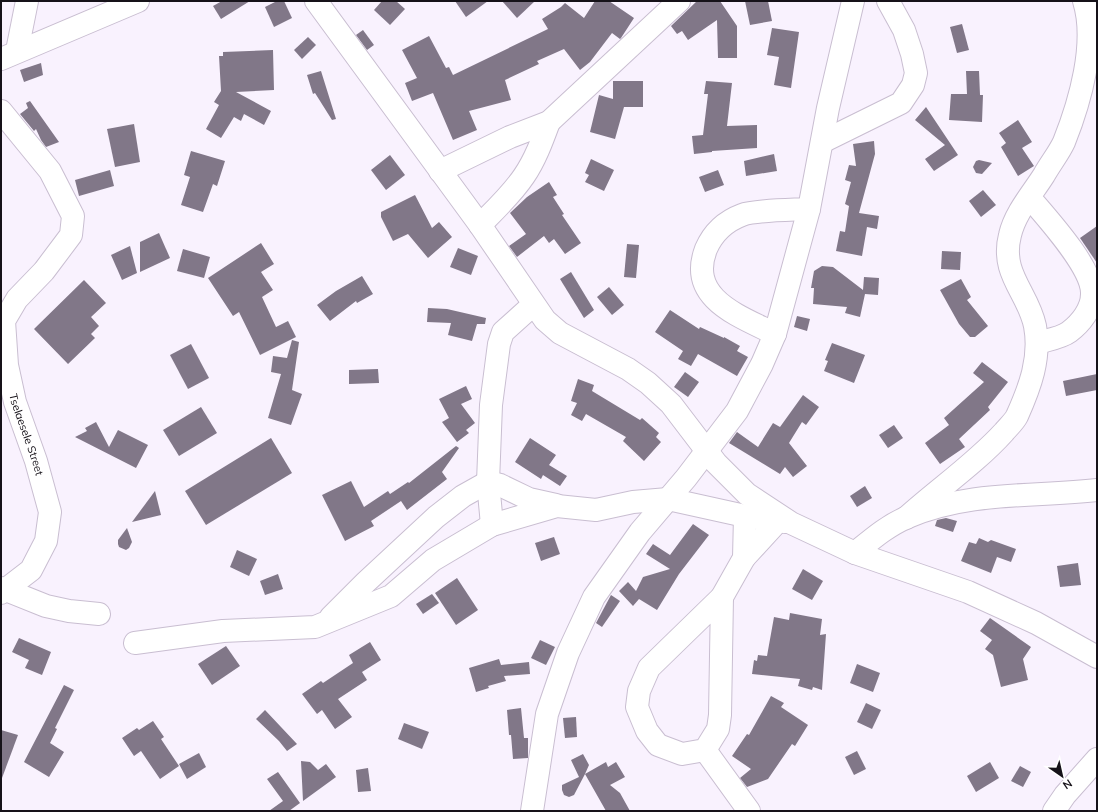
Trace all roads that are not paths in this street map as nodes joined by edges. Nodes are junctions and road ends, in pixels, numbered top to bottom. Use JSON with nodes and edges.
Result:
{"nodes":[{"id":1,"x":27,"y":1,"type":"edge"},
{"id":2,"x":138,"y":1,"type":"edge"},
{"id":3,"x":316,"y":1,"type":"edge"},
{"id":4,"x":680,"y":1,"type":"edge"},
{"id":5,"x":853,"y":1,"type":"edge"},
{"id":6,"x":888,"y":1,"type":"edge"},
{"id":7,"x":1084,"y":1,"type":"edge"},
{"id":8,"x":9,"y":55,"type":"edge"},
{"id":9,"x":1,"y":111,"type":"edge"},
{"id":10,"x":549,"y":122,"type":"junction"},
{"id":11,"x":822,"y":142,"type":"junction"},
{"id":12,"x":440,"y":171,"type":"junction"},
{"id":13,"x":1030,"y":198,"type":"junction"},
{"id":14,"x":809,"y":209,"type":"junction"},
{"id":15,"x":480,"y":225,"type":"junction"},
{"id":16,"x":533,"y":305,"type":"junction"},
{"id":17,"x":775,"y":334,"type":"junction"},
{"id":18,"x":1037,"y":343,"type":"junction"},
{"id":19,"x":708,"y":451,"type":"junction"},
{"id":20,"x":488,"y":482,"type":"junction"},
{"id":21,"x":1097,"y":490,"type":"edge"},
{"id":22,"x":668,"y":499,"type":"junction"},
{"id":23,"x":557,"y":506,"type":"junction"},
{"id":24,"x":745,"y":516,"type":"junction"},
{"id":25,"x":906,"y":518,"type":"junction"},
{"id":26,"x":785,"y":522,"type":"junction"},
{"id":27,"x":492,"y":525,"type":"junction"},
{"id":28,"x":414,"y":539,"type":"junction"},
{"id":29,"x":855,"y":553,"type":"junction"},
{"id":30,"x":744,"y":558,"type":"junction"},
{"id":31,"x":433,"y":560,"type":"junction"},
{"id":32,"x":2,"y":590,"type":"edge"},
{"id":33,"x":722,"y":597,"type":"junction"},
{"id":34,"x":99,"y":614,"type":"dead end"},
{"id":35,"x":326,"y":623,"type":"junction"},
{"id":36,"x":135,"y":643,"type":"dead end"},
{"id":37,"x":1097,"y":657,"type":"edge"},
{"id":38,"x":706,"y":750,"type":"junction"},
{"id":39,"x":1097,"y":759,"type":"edge"},
{"id":40,"x":532,"y":811,"type":"edge"},
{"id":41,"x":749,"y":811,"type":"edge"},
{"id":42,"x":1054,"y":811,"type":"edge"}],
"edges":[{"from":1,"to":8,"type":"street"},
{"from":2,"to":8,"type":"street"},
{"from":3,"to":12,"type":"street"},
{"from":4,"to":10,"type":"street"},
{"from":5,"to":11,"type":"street"},
{"from":6,"to":11,"type":"street"},
{"from":7,"to":13,"type":"street"},
{"from":9,"to":32,"type":"street","name":"Tselaesele Street"},
{"from":10,"to":12,"type":"street"},
{"from":10,"to":15,"type":"street"},
{"from":11,"to":14,"type":"street"},
{"from":12,"to":15,"type":"street"},
{"from":13,"to":18,"type":"street"},
{"from":13,"to":18,"type":"street"},
{"from":14,"to":17,"type":"street"},
{"from":14,"to":17,"type":"street"},
{"from":15,"to":16,"type":"street"},
{"from":16,"to":19,"type":"street"},
{"from":16,"to":20,"type":"street"},
{"from":17,"to":19,"type":"street"},
{"from":18,"to":25,"type":"street"},
{"from":19,"to":22,"type":"street"},
{"from":19,"to":26,"type":"street"},
{"from":20,"to":23,"type":"street"},
{"from":20,"to":27,"type":"street"},
{"from":20,"to":28,"type":"street"},
{"from":21,"to":25,"type":"street"},
{"from":22,"to":23,"type":"street"},
{"from":22,"to":24,"type":"street"},
{"from":22,"to":40,"type":"street"},
{"from":23,"to":27,"type":"street"},
{"from":24,"to":26,"type":"street"},
{"from":24,"to":30,"type":"street"},
{"from":25,"to":29,"type":"street"},
{"from":26,"to":29,"type":"street"},
{"from":26,"to":30,"type":"street"},
{"from":27,"to":31,"type":"street"},
{"from":28,"to":31,"type":"street"},
{"from":28,"to":35,"type":"street"},
{"from":29,"to":37,"type":"street"},
{"from":30,"to":33,"type":"street"},
{"from":31,"to":35,"type":"street"},
{"from":32,"to":34,"type":"street"},
{"from":33,"to":38,"type":"street"},
{"from":33,"to":38,"type":"street"},
{"from":35,"to":36,"type":"street"},
{"from":38,"to":41,"type":"street"},
{"from":39,"to":42,"type":"street"}]}
